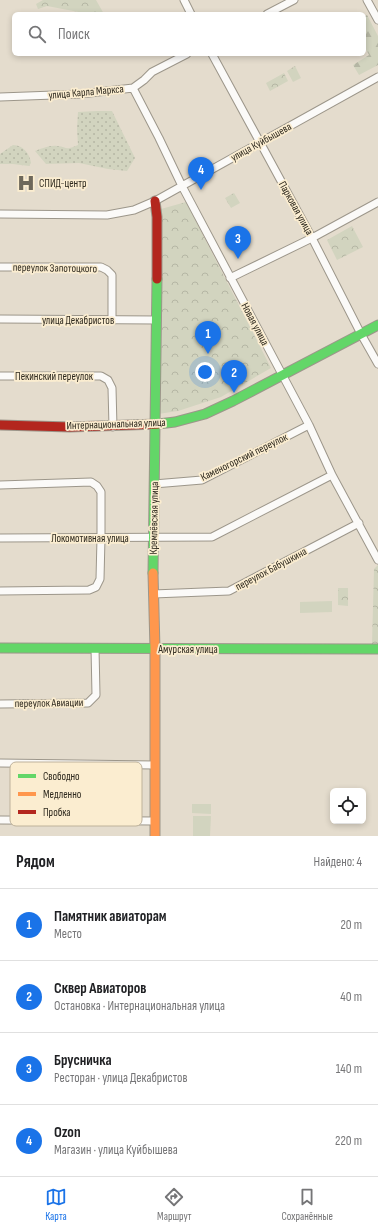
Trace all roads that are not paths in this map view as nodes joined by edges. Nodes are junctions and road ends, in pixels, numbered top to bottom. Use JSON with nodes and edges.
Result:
{"nodes":[{"id":1,"x":184,"y":0,"type":"edge"},
{"id":2,"x":294,"y":0,"type":"edge"},
{"id":3,"x":367,"y":0,"type":"edge"},
{"id":4,"x":190,"y":12,"type":"edge"},
{"id":5,"x":271,"y":12,"type":"edge"},
{"id":6,"x":378,"y":18,"type":"edge"},
{"id":7,"x":183,"y":56,"type":"edge"},
{"id":8,"x":213,"y":56,"type":"edge"},
{"id":9,"x":378,"y":77,"type":"edge"},
{"id":10,"x":133,"y":88,"type":"junction"},
{"id":11,"x":0,"y":97,"type":"edge"},
{"id":12,"x":260,"y":142,"type":"junction"},
{"id":13,"x":182,"y":186,"type":"junction"},
{"id":14,"x":155,"y":201,"type":"junction"},
{"id":15,"x":378,"y":202,"type":"edge"},
{"id":16,"x":0,"y":214,"type":"edge"},
{"id":17,"x":312,"y":238,"type":"junction"},
{"id":18,"x":0,"y":267,"type":"edge"},
{"id":19,"x":230,"y":278,"type":"junction"},
{"id":20,"x":0,"y":319,"type":"edge"},
{"id":21,"x":112,"y":320,"type":"junction"},
{"id":22,"x":157,"y":320,"type":"junction"},
{"id":23,"x":378,"y":325,"type":"edge"},
{"id":24,"x":361,"y":334,"type":"junction"},
{"id":25,"x":378,"y":364,"type":"edge"},
{"id":26,"x":0,"y":376,"type":"edge"},
{"id":27,"x":283,"y":376,"type":"junction"},
{"id":28,"x":0,"y":425,"type":"edge"},
{"id":29,"x":155,"y":425,"type":"junction"},
{"id":30,"x":309,"y":425,"type":"junction"},
{"id":31,"x":113,"y":427,"type":"junction"},
{"id":32,"x":332,"y":475,"type":"junction"},
{"id":33,"x":154,"y":484,"type":"junction"},
{"id":34,"x":0,"y":485,"type":"edge"},
{"id":35,"x":358,"y":523,"type":"junction"},
{"id":36,"x":153,"y":537,"type":"junction"},
{"id":37,"x":0,"y":538,"type":"edge"},
{"id":38,"x":101,"y":538,"type":"junction"},
{"id":39,"x":378,"y":560,"type":"edge"},
{"id":40,"x":0,"y":591,"type":"edge"},
{"id":41,"x":153,"y":594,"type":"junction"},
{"id":42,"x":0,"y":648,"type":"edge"},
{"id":43,"x":95,"y":648,"type":"junction"},
{"id":44,"x":155,"y":648,"type":"junction"},
{"id":45,"x":376,"y":649,"type":"edge"},
{"id":46,"x":0,"y":704,"type":"edge"},
{"id":47,"x":0,"y":763,"type":"edge"},
{"id":48,"x":10,"y":763,"type":"edge"},
{"id":49,"x":142,"y":765,"type":"edge"},
{"id":50,"x":154,"y":765,"type":"junction"},
{"id":51,"x":0,"y":820,"type":"edge"},
{"id":52,"x":10,"y":820,"type":"edge"},
{"id":53,"x":142,"y":822,"type":"edge"},
{"id":54,"x":155,"y":822,"type":"junction"},
{"id":55,"x":155,"y":836,"type":"edge"}],
"edges":[{"from":1,"to":4,"type":"street"},
{"from":2,"to":5,"type":"street"},
{"from":3,"to":6,"type":"street"},
{"from":7,"to":10,"type":"street","name":"улица Карла Маркса"},
{"from":8,"to":12,"type":"street","name":"Парковая улица"},
{"from":9,"to":12,"type":"street","name":"улица Куйбышева"},
{"from":10,"to":11,"type":"street","name":"улица Карла Маркса"},
{"from":10,"to":13,"type":"street","name":"Новая улица"},
{"from":12,"to":13,"type":"street","name":"улица Куйбышева"},
{"from":12,"to":17,"type":"street","name":"Парковая улица"},
{"from":13,"to":14,"type":"street","name":"улица Куйбышева"},
{"from":13,"to":19,"type":"street","name":"Новая улица"},
{"from":14,"to":16,"type":"street","name":"улица Куйбышева"},
{"from":14,"to":22,"type":"street","name":"Кремлёвская улица"},
{"from":15,"to":17,"type":"street"},
{"from":17,"to":19,"type":"street"},
{"from":17,"to":24,"type":"street","name":"Парковая улица"},
{"from":18,"to":21,"type":"street","name":"переулок Запотоцкого"},
{"from":19,"to":27,"type":"street","name":"Новая улица"},
{"from":20,"to":21,"type":"street","name":"улица Декабристов"},
{"from":21,"to":22,"type":"street","name":"улица Декабристов"},
{"from":22,"to":29,"type":"street","name":"Кремлёвская улица"},
{"from":23,"to":24,"type":"street","name":"Интернациональная улица"},
{"from":24,"to":25,"type":"street","name":"Парковая улица"},
{"from":24,"to":27,"type":"street","name":"Интернациональная улица"},
{"from":26,"to":31,"type":"street","name":"Пекинский переулок"},
{"from":27,"to":29,"type":"street","name":"Интернациональная улица"},
{"from":27,"to":30,"type":"street","name":"Новая улица"},
{"from":28,"to":31,"type":"street","name":"Интернациональная улица"},
{"from":29,"to":31,"type":"street","name":"Интернациональная улица"},
{"from":29,"to":33,"type":"street","name":"Кремлёвская улица"},
{"from":30,"to":32,"type":"street","name":"Новая улица"},
{"from":30,"to":33,"type":"street","name":"Каменогорский переулок"},
{"from":32,"to":35,"type":"street","name":"Новая улица"},
{"from":32,"to":36,"type":"street","name":"Локомотивная улица"},
{"from":33,"to":36,"type":"street","name":"Кремлёвская улица"},
{"from":34,"to":38,"type":"street"},
{"from":35,"to":39,"type":"street","name":"Новая улица"},
{"from":35,"to":41,"type":"street","name":"переулок Бабушкина"},
{"from":36,"to":38,"type":"street","name":"Локомотивная улица"},
{"from":36,"to":41,"type":"street","name":"Кремлёвская улица"},
{"from":37,"to":38,"type":"street","name":"Локомотивная улица"},
{"from":38,"to":40,"type":"street"},
{"from":41,"to":44,"type":"street","name":"Кремлёвская улица"},
{"from":42,"to":43,"type":"street","name":"Амурская улица"},
{"from":43,"to":44,"type":"street","name":"Амурская улица"},
{"from":43,"to":46,"type":"street","name":"переулок Авиации"},
{"from":44,"to":45,"type":"street","name":"Амурская улица"},
{"from":44,"to":50,"type":"street","name":"Кремлёвская улица"},
{"from":47,"to":48,"type":"street"},
{"from":49,"to":50,"type":"street"},
{"from":50,"to":54,"type":"street","name":"Кремлёвская улица"},
{"from":51,"to":52,"type":"street"},
{"from":53,"to":54,"type":"street"},
{"from":54,"to":55,"type":"street","name":"Кремлёвская улица"}]}
